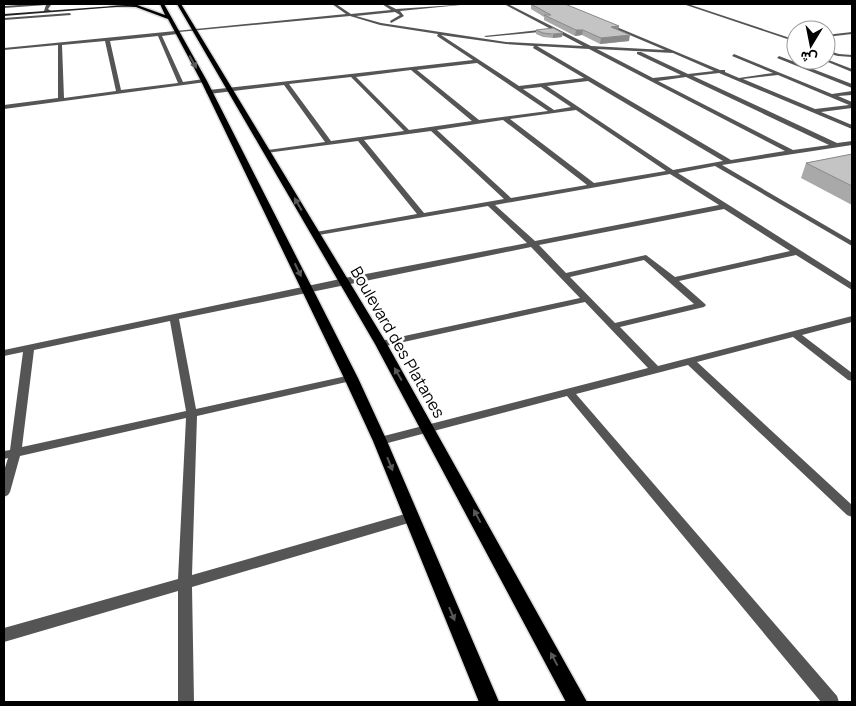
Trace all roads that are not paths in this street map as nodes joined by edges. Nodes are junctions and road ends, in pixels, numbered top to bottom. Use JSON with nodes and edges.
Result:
{"nodes":[{"id":1,"x":152,"y":4,"type":"edge"},
{"id":2,"x":162,"y":4,"type":"edge"},
{"id":3,"x":179,"y":4,"type":"edge"},
{"id":4,"x":334,"y":4,"type":"edge"},
{"id":5,"x":384,"y":4,"type":"edge"},
{"id":6,"x":468,"y":4,"type":"edge"},
{"id":7,"x":506,"y":4,"type":"edge"},
{"id":8,"x":684,"y":4,"type":"edge"},
{"id":9,"x":112,"y":6,"type":"junction"},
{"id":10,"x":4,"y":7,"type":"edge"},
{"id":11,"x":395,"y":10,"type":"junction"},
{"id":12,"x":50,"y":11,"type":"junction"},
{"id":13,"x":70,"y":14,"type":"dead end"},
{"id":14,"x":4,"y":15,"type":"edge"},
{"id":15,"x":350,"y":15,"type":"junction"},
{"id":16,"x":169,"y":18,"type":"junction"},
{"id":17,"x":4,"y":19,"type":"edge"},
{"id":18,"x":391,"y":22,"type":"dead end"},
{"id":19,"x":603,"y":22,"type":"edge"},
{"id":20,"x":195,"y":29,"type":"junction"},
{"id":21,"x":555,"y":29,"type":"junction"},
{"id":22,"x":176,"y":32,"type":"junction"},
{"id":23,"x":852,"y":32,"type":"edge"},
{"id":24,"x":436,"y":33,"type":"junction"},
{"id":25,"x":159,"y":34,"type":"junction"},
{"id":26,"x":836,"y":35,"type":"edge"},
{"id":27,"x":467,"y":37,"type":"junction"},
{"id":28,"x":786,"y":37,"type":"edge"},
{"id":29,"x":106,"y":39,"type":"junction"},
{"id":30,"x":60,"y":44,"type":"junction"},
{"id":31,"x":532,"y":45,"type":"junction"},
{"id":32,"x":592,"y":48,"type":"junction"},
{"id":33,"x":4,"y":49,"type":"edge"},
{"id":34,"x":634,"y":50,"type":"junction"},
{"id":35,"x":675,"y":52,"type":"junction"},
{"id":36,"x":836,"y":53,"type":"edge"},
{"id":37,"x":734,"y":55,"type":"dead end"},
{"id":38,"x":852,"y":56,"type":"edge"},
{"id":39,"x":779,"y":57,"type":"dead end"},
{"id":40,"x":478,"y":61,"type":"junction"},
{"id":41,"x":836,"y":64,"type":"edge"},
{"id":42,"x":412,"y":68,"type":"junction"},
{"id":43,"x":724,"y":71,"type":"junction"},
{"id":44,"x":852,"y":71,"type":"edge"},
{"id":45,"x":777,"y":74,"type":"junction"},
{"id":46,"x":352,"y":75,"type":"junction"},
{"id":47,"x":688,"y":76,"type":"junction"},
{"id":48,"x":738,"y":78,"type":"junction"},
{"id":49,"x":589,"y":79,"type":"junction"},
{"id":50,"x":652,"y":80,"type":"junction"},
{"id":51,"x":285,"y":83,"type":"junction"},
{"id":52,"x":181,"y":84,"type":"junction"},
{"id":53,"x":542,"y":85,"type":"junction"},
{"id":54,"x":206,"y":86,"type":"junction"},
{"id":55,"x":852,"y":86,"type":"edge"},
{"id":56,"x":518,"y":88,"type":"junction"},
{"id":57,"x":230,"y":89,"type":"junction"},
{"id":58,"x":119,"y":92,"type":"junction"},
{"id":59,"x":852,"y":93,"type":"edge"},
{"id":60,"x":832,"y":96,"type":"junction"},
{"id":61,"x":61,"y":100,"type":"junction"},
{"id":62,"x":852,"y":105,"type":"edge"},
{"id":63,"x":4,"y":107,"type":"edge"},
{"id":64,"x":578,"y":108,"type":"junction"},
{"id":65,"x":552,"y":111,"type":"junction"},
{"id":66,"x":815,"y":111,"type":"junction"},
{"id":67,"x":504,"y":118,"type":"junction"},
{"id":68,"x":477,"y":122,"type":"junction"},
{"id":69,"x":852,"y":127,"type":"edge"},
{"id":70,"x":432,"y":128,"type":"junction"},
{"id":71,"x":407,"y":131,"type":"junction"},
{"id":72,"x":359,"y":138,"type":"junction"},
{"id":73,"x":328,"y":142,"type":"junction"},
{"id":74,"x":852,"y":143,"type":"edge"},
{"id":75,"x":834,"y":146,"type":"junction"},
{"id":76,"x":268,"y":152,"type":"junction"},
{"id":77,"x":791,"y":152,"type":"junction"},
{"id":78,"x":730,"y":162,"type":"junction"},
{"id":79,"x":716,"y":164,"type":"junction"},
{"id":80,"x":672,"y":172,"type":"junction"},
{"id":81,"x":593,"y":186,"type":"junction"},
{"id":82,"x":509,"y":200,"type":"junction"},
{"id":83,"x":490,"y":204,"type":"junction"},
{"id":84,"x":726,"y":206,"type":"junction"},
{"id":85,"x":423,"y":216,"type":"junction"},
{"id":86,"x":316,"y":234,"type":"junction"},
{"id":87,"x":534,"y":244,"type":"junction"},
{"id":88,"x":852,"y":244,"type":"edge"},
{"id":89,"x":798,"y":252,"type":"junction"},
{"id":90,"x":565,"y":276,"type":"junction"},
{"id":91,"x":673,"y":280,"type":"junction"},
{"id":92,"x":345,"y":281,"type":"junction"},
{"id":93,"x":852,"y":288,"type":"edge"},
{"id":94,"x":307,"y":289,"type":"junction"},
{"id":95,"x":587,"y":299,"type":"junction"},
{"id":96,"x":174,"y":316,"type":"junction"},
{"id":97,"x":852,"y":319,"type":"edge"},
{"id":98,"x":613,"y":326,"type":"junction"},
{"id":99,"x":795,"y":334,"type":"junction"},
{"id":100,"x":381,"y":344,"type":"junction"},
{"id":101,"x":29,"y":348,"type":"junction"},
{"id":102,"x":4,"y":352,"type":"edge"},
{"id":103,"x":692,"y":362,"type":"junction"},
{"id":104,"x":656,"y":370,"type":"junction"},
{"id":105,"x":351,"y":378,"type":"junction"},
{"id":106,"x":852,"y":378,"type":"edge"},
{"id":107,"x":569,"y":392,"type":"junction"},
{"id":108,"x":192,"y":414,"type":"junction"},
{"id":109,"x":428,"y":426,"type":"junction"},
{"id":110,"x":380,"y":441,"type":"junction"},
{"id":111,"x":9,"y":454,"type":"edge"},
{"id":112,"x":4,"y":492,"type":"edge"},
{"id":113,"x":852,"y":512,"type":"edge"},
{"id":114,"x":412,"y":517,"type":"junction"},
{"id":115,"x":185,"y":583,"type":"junction"},
{"id":116,"x":4,"y":634,"type":"edge"},
{"id":117,"x":186,"y":702,"type":"edge"},
{"id":118,"x":489,"y":702,"type":"edge"},
{"id":119,"x":577,"y":702,"type":"edge"},
{"id":120,"x":831,"y":702,"type":"edge"}],
"edges":[{"from":1,"to":9,"type":"street"},
{"from":2,"to":16,"type":"main road"},
{"from":3,"to":20,"type":"main road","name":"Boulevard des Platanes"},
{"from":4,"to":15,"type":"street"},
{"from":5,"to":11,"type":"street"},
{"from":6,"to":11,"type":"street"},
{"from":7,"to":21,"type":"street"},
{"from":8,"to":28,"type":"street"},
{"from":9,"to":12,"type":"street"},
{"from":9,"to":16,"type":"main road"},
{"from":10,"to":12,"type":"street"},
{"from":11,"to":15,"type":"street"},
{"from":11,"to":18,"type":"street"},
{"from":12,"to":14,"type":"street"},
{"from":13,"to":17,"type":"street"},
{"from":15,"to":20,"type":"street"},
{"from":15,"to":24,"type":"street"},
{"from":16,"to":22,"type":"main road"},
{"from":19,"to":35,"type":"street"},
{"from":20,"to":22,"type":"street"},
{"from":20,"to":57,"type":"main road","name":"Boulevard des Platanes"},
{"from":21,"to":27,"type":"street"},
{"from":21,"to":32,"type":"street"},
{"from":22,"to":25,"type":"street"},
{"from":22,"to":54,"type":"main road","one_way":true},
{"from":23,"to":26,"type":"street"},
{"from":24,"to":27,"type":"street"},
{"from":24,"to":40,"type":"street"},
{"from":25,"to":29,"type":"street"},
{"from":25,"to":52,"type":"street"},
{"from":27,"to":31,"type":"street"},
{"from":29,"to":30,"type":"street"},
{"from":29,"to":58,"type":"street"},
{"from":30,"to":33,"type":"street"},
{"from":30,"to":61,"type":"street"},
{"from":31,"to":32,"type":"street"},
{"from":31,"to":49,"type":"street"},
{"from":32,"to":34,"type":"street"},
{"from":32,"to":50,"type":"street"},
{"from":34,"to":35,"type":"street"},
{"from":34,"to":47,"type":"street"},
{"from":35,"to":43,"type":"street"},
{"from":36,"to":38,"type":"street"},
{"from":37,"to":45,"type":"street"},
{"from":39,"to":55,"type":"street"},
{"from":40,"to":42,"type":"street"},
{"from":40,"to":56,"type":"street"},
{"from":41,"to":44,"type":"street"},
{"from":42,"to":46,"type":"street"},
{"from":42,"to":68,"type":"street"},
{"from":43,"to":47,"type":"street"},
{"from":43,"to":48,"type":"street"},
{"from":45,"to":48,"type":"street"},
{"from":45,"to":60,"type":"street"},
{"from":46,"to":51,"type":"street"},
{"from":46,"to":71,"type":"street"},
{"from":47,"to":50,"type":"street"},
{"from":47,"to":75,"type":"street"},
{"from":48,"to":66,"type":"street"},
{"from":49,"to":53,"type":"street"},
{"from":49,"to":78,"type":"street"},
{"from":50,"to":77,"type":"street"},
{"from":51,"to":57,"type":"street"},
{"from":51,"to":73,"type":"street"},
{"from":52,"to":54,"type":"street"},
{"from":52,"to":58,"type":"street"},
{"from":53,"to":56,"type":"street"},
{"from":53,"to":64,"type":"street"},
{"from":54,"to":57,"type":"street"},
{"from":54,"to":94,"type":"main road","one_way":true},
{"from":56,"to":65,"type":"street"},
{"from":57,"to":76,"type":"main road","name":"Boulevard des Platanes"},
{"from":58,"to":61,"type":"street"},
{"from":59,"to":60,"type":"street"},
{"from":60,"to":62,"type":"street"},
{"from":61,"to":63,"type":"street"},
{"from":62,"to":66,"type":"street"},
{"from":64,"to":65,"type":"street"},
{"from":64,"to":80,"type":"street"},
{"from":65,"to":67,"type":"street"},
{"from":66,"to":69,"type":"street"},
{"from":67,"to":68,"type":"street"},
{"from":67,"to":81,"type":"street"},
{"from":68,"to":70,"type":"street"},
{"from":70,"to":71,"type":"street"},
{"from":70,"to":82,"type":"street"},
{"from":71,"to":72,"type":"street"},
{"from":72,"to":73,"type":"street"},
{"from":72,"to":85,"type":"street"},
{"from":73,"to":76,"type":"street"},
{"from":74,"to":75,"type":"street"},
{"from":75,"to":77,"type":"street"},
{"from":86,"to":76,"type":"main road","name":"Boulevard des Platanes","one_way":true},
{"from":77,"to":78,"type":"street"},
{"from":78,"to":79,"type":"street"},
{"from":79,"to":80,"type":"street"},
{"from":79,"to":88,"type":"street"},
{"from":80,"to":81,"type":"street"},
{"from":80,"to":84,"type":"street"},
{"from":81,"to":82,"type":"street"},
{"from":82,"to":83,"type":"street"},
{"from":83,"to":85,"type":"street"},
{"from":83,"to":87,"type":"street"},
{"from":84,"to":87,"type":"street"},
{"from":84,"to":89,"type":"street"},
{"from":85,"to":86,"type":"street"},
{"from":86,"to":92,"type":"main road","name":"Boulevard des Platanes"},
{"from":87,"to":90,"type":"street"},
{"from":87,"to":92,"type":"street"},
{"from":89,"to":91,"type":"street"},
{"from":89,"to":93,"type":"street"},
{"from":90,"to":91,"type":"street"},
{"from":90,"to":95,"type":"street"},
{"from":91,"to":98,"type":"street"},
{"from":92,"to":94,"type":"street"},
{"from":92,"to":100,"type":"main road","name":"Boulevard des Platanes"},
{"from":94,"to":96,"type":"street"},
{"from":94,"to":105,"type":"main road"},
{"from":95,"to":98,"type":"street"},
{"from":95,"to":100,"type":"street"},
{"from":96,"to":101,"type":"street"},
{"from":96,"to":108,"type":"street"},
{"from":97,"to":99,"type":"street"},
{"from":98,"to":104,"type":"street"},
{"from":99,"to":103,"type":"street"},
{"from":99,"to":106,"type":"street"},
{"from":109,"to":100,"type":"main road","name":"Boulevard des Platanes","one_way":true},
{"from":101,"to":102,"type":"street"},
{"from":101,"to":111,"type":"street"},
{"from":103,"to":104,"type":"street"},
{"from":103,"to":113,"type":"street"},
{"from":104,"to":107,"type":"street"},
{"from":105,"to":108,"type":"street"},
{"from":105,"to":110,"type":"main road"},
{"from":107,"to":109,"type":"street"},
{"from":107,"to":120,"type":"street"},
{"from":108,"to":111,"type":"street"},
{"from":108,"to":115,"type":"street"},
{"from":109,"to":110,"type":"street"},
{"from":119,"to":109,"type":"main road","name":"Boulevard des Platanes","one_way":true},
{"from":110,"to":114,"type":"main road","one_way":true},
{"from":111,"to":112,"type":"street"},
{"from":114,"to":115,"type":"street"},
{"from":114,"to":118,"type":"main road","one_way":true},
{"from":115,"to":116,"type":"street"},
{"from":115,"to":117,"type":"street"}]}
